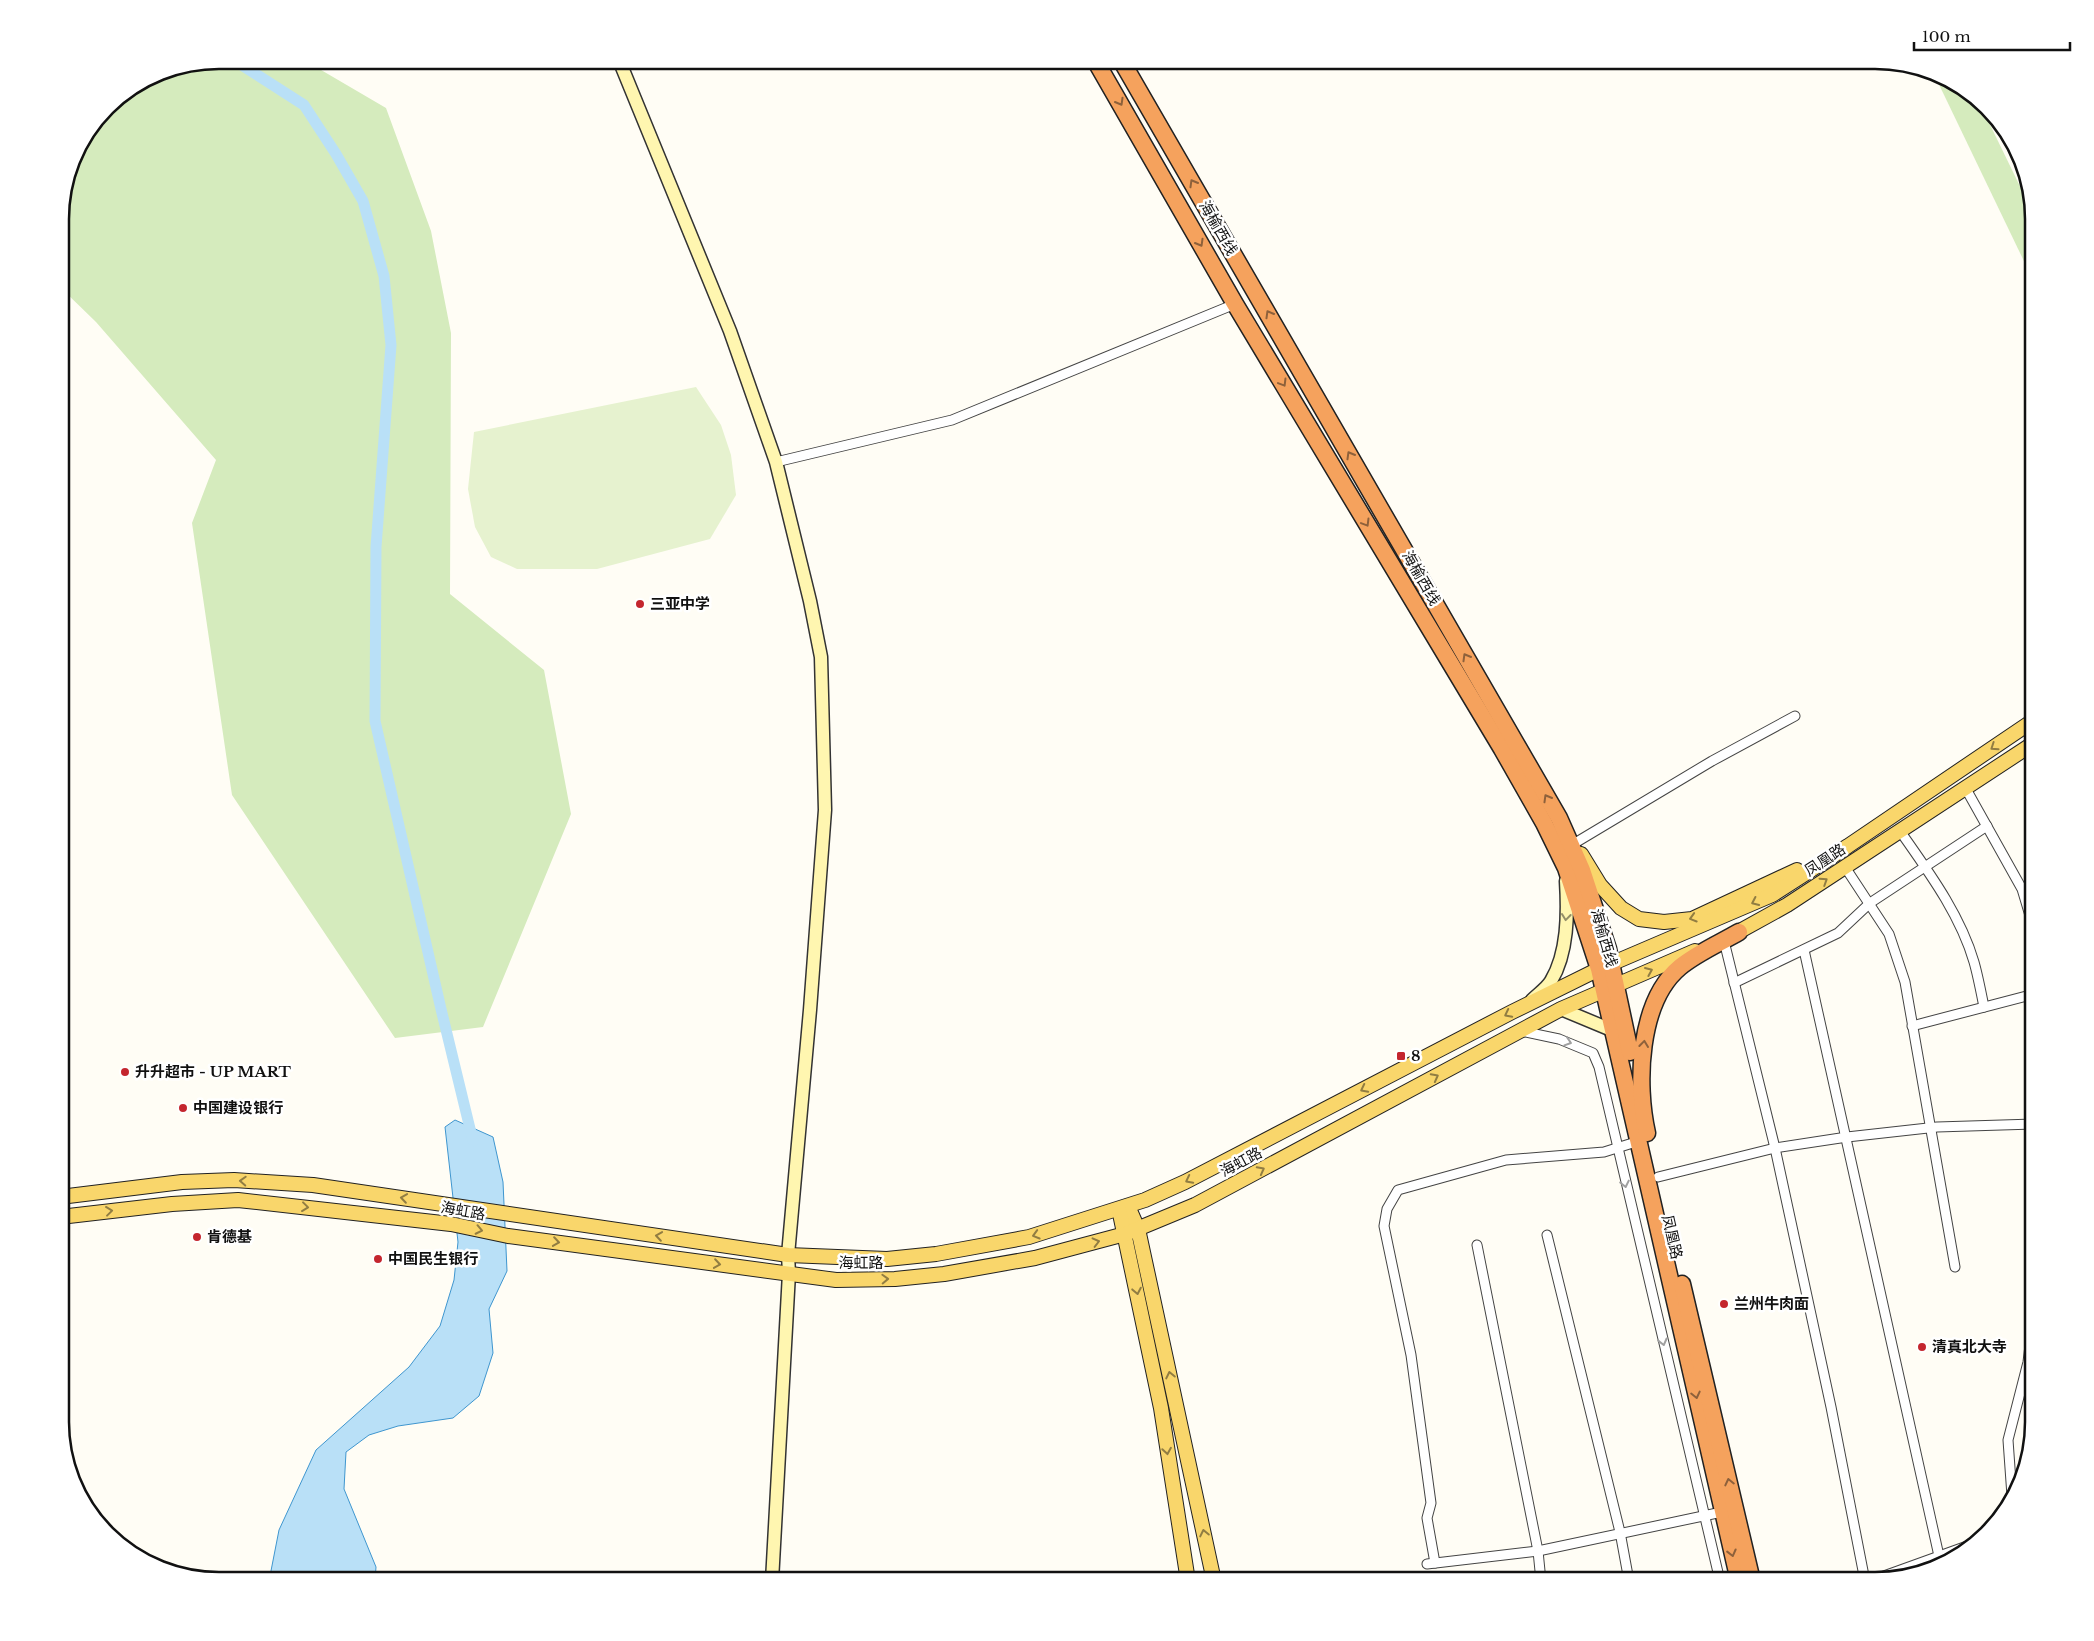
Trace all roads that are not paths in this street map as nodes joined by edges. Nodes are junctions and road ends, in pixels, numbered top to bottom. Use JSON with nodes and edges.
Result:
{"nodes":[{"id":1,"x":623,"y":69,"type":"edge"},
{"id":2,"x":1100,"y":69,"type":"edge"},
{"id":3,"x":1126,"y":69,"type":"edge"},
{"id":4,"x":1235,"y":304,"type":"junction"},
{"id":5,"x":776,"y":462,"type":"junction"},
{"id":6,"x":1795,"y":716,"type":"dead end"},
{"id":7,"x":2025,"y":726,"type":"edge"},
{"id":8,"x":2025,"y":750,"type":"edge"},
{"id":9,"x":1966,"y":789,"type":"junction"},
{"id":10,"x":1559,"y":818,"type":"junction"},
{"id":11,"x":1987,"y":826,"type":"junction"},
{"id":12,"x":1900,"y":831,"type":"junction"},
{"id":13,"x":1575,"y":844,"type":"junction"},
{"id":14,"x":1848,"y":846,"type":"junction"},
{"id":15,"x":1924,"y":866,"type":"junction"},
{"id":16,"x":1845,"y":867,"type":"junction"},
{"id":17,"x":1566,"y":868,"type":"junction"},
{"id":18,"x":2025,"y":899,"type":"edge"},
{"id":19,"x":1870,"y":903,"type":"junction"},
{"id":20,"x":1740,"y":932,"type":"junction"},
{"id":21,"x":1724,"y":941,"type":"junction"},
{"id":22,"x":1804,"y":950,"type":"junction"},
{"id":23,"x":1605,"y":967,"type":"junction"},
{"id":24,"x":1734,"y":983,"type":"junction"},
{"id":25,"x":1610,"y":987,"type":"junction"},
{"id":26,"x":2025,"y":996,"type":"edge"},
{"id":27,"x":1528,"y":1004,"type":"junction"},
{"id":28,"x":1609,"y":1006,"type":"joint"},
{"id":29,"x":1984,"y":1007,"type":"junction"},
{"id":30,"x":1561,"y":1009,"type":"junction"},
{"id":31,"x":1912,"y":1026,"type":"junction"},
{"id":32,"x":1521,"y":1031,"type":"junction"},
{"id":33,"x":1614,"y":1032,"type":"junction"},
{"id":34,"x":2025,"y":1124,"type":"edge"},
{"id":35,"x":1929,"y":1128,"type":"junction"},
{"id":36,"x":1643,"y":1134,"type":"junction"},
{"id":37,"x":1846,"y":1137,"type":"junction"},
{"id":38,"x":1618,"y":1148,"type":"junction"},
{"id":39,"x":1775,"y":1148,"type":"junction"},
{"id":40,"x":1658,"y":1177,"type":"junction"},
{"id":41,"x":69,"y":1196,"type":"edge"},
{"id":42,"x":1123,"y":1208,"type":"junction"},
{"id":43,"x":69,"y":1216,"type":"edge"},
{"id":44,"x":1132,"y":1232,"type":"junction"},
{"id":45,"x":1547,"y":1235,"type":"dead end"},
{"id":46,"x":1477,"y":1246,"type":"dead end"},
{"id":47,"x":788,"y":1255,"type":"junction"},
{"id":48,"x":1955,"y":1267,"type":"dead end"},
{"id":49,"x":789,"y":1273,"type":"junction"},
{"id":50,"x":2025,"y":1374,"type":"edge"},
{"id":51,"x":2011,"y":1485,"type":"edge"},
{"id":52,"x":1722,"y":1512,"type":"junction"},
{"id":53,"x":1705,"y":1515,"type":"junction"},
{"id":54,"x":1620,"y":1532,"type":"junction"},
{"id":55,"x":1538,"y":1551,"type":"junction"},
{"id":56,"x":1948,"y":1553,"type":"edge"},
{"id":57,"x":1939,"y":1556,"type":"junction"},
{"id":58,"x":1902,"y":1569,"type":"edge"},
{"id":59,"x":772,"y":1572,"type":"edge"},
{"id":60,"x":1187,"y":1572,"type":"edge"},
{"id":61,"x":1212,"y":1572,"type":"edge"},
{"id":62,"x":1540,"y":1572,"type":"edge"},
{"id":63,"x":1627,"y":1572,"type":"edge"},
{"id":64,"x":1718,"y":1572,"type":"edge"},
{"id":65,"x":1737,"y":1572,"type":"edge"},
{"id":66,"x":1750,"y":1572,"type":"edge"},
{"id":67,"x":1863,"y":1572,"type":"edge"}],
"edges":[{"from":1,"to":5,"type":"street"},
{"from":2,"to":4,"type":"highway","name":"海榆西线","one_way":true},
{"from":10,"to":3,"type":"highway","name":"海榆西线","one_way":true},
{"from":4,"to":5,"type":"street"},
{"from":4,"to":17,"type":"highway","name":"海榆西线","one_way":true},
{"from":5,"to":47,"type":"street"},
{"from":6,"to":13,"type":"street"},
{"from":7,"to":14,"type":"main road","name":"凤凰路","one_way":true},
{"from":8,"to":9,"type":"main road","name":"凤凰路"},
{"from":9,"to":11,"type":"street"},
{"from":9,"to":12,"type":"main road","name":"凤凰路"},
{"from":10,"to":13,"type":"main road"},
{"from":10,"to":23,"type":"highway","name":"海榆西线"},
{"from":11,"to":15,"type":"street"},
{"from":11,"to":18,"type":"street"},
{"from":12,"to":15,"type":"street"},
{"from":12,"to":16,"type":"main road","name":"凤凰路"},
{"from":14,"to":13,"type":"main road","one_way":true},
{"from":14,"to":23,"type":"main road","name":"凤凰路","one_way":true},
{"from":15,"to":19,"type":"street"},
{"from":15,"to":29,"type":"street"},
{"from":16,"to":19,"type":"street"},
{"from":20,"to":16,"type":"main road","name":"凤凰路","one_way":true},
{"from":17,"to":23,"type":"highway","name":"海榆西线"},
{"from":17,"to":27,"type":"street","one_way":true},
{"from":19,"to":22,"type":"street"},
{"from":19,"to":31,"type":"street"},
{"from":20,"to":21,"type":"highway","name":"凤凰路"},
{"from":25,"to":20,"type":"main road","name":"凤凰路","one_way":true},
{"from":21,"to":24,"type":"street"},
{"from":36,"to":21,"type":"highway","name":"凤凰路","one_way":true},
{"from":22,"to":24,"type":"street"},
{"from":22,"to":37,"type":"street"},
{"from":23,"to":25,"type":"highway","name":"海榆西线"},
{"from":23,"to":27,"type":"main road","name":"海虹路"},
{"from":24,"to":39,"type":"street"},
{"from":25,"to":28,"type":"highway","name":"海榆西线"},
{"from":25,"to":30,"type":"main road","name":"海虹路"},
{"from":25,"to":36,"type":"highway","name":"海榆西线"},
{"from":26,"to":29,"type":"street"},
{"from":27,"to":42,"type":"main road","name":"海虹路","one_way":true},
{"from":28,"to":33,"type":"highway","name":"凤凰路"},
{"from":29,"to":31,"type":"street"},
{"from":30,"to":32,"type":"main road","name":"海虹路"},
{"from":30,"to":33,"type":"street"},
{"from":31,"to":35,"type":"street"},
{"from":32,"to":38,"type":"street","one_way":true},
{"from":44,"to":32,"type":"main road","name":"海虹路","one_way":true},
{"from":33,"to":36,"type":"highway","name":"凤凰路"},
{"from":34,"to":35,"type":"street"},
{"from":35,"to":37,"type":"street"},
{"from":35,"to":48,"type":"street"},
{"from":36,"to":38,"type":"street"},
{"from":36,"to":40,"type":"highway","name":"凤凰路"},
{"from":36,"to":52,"type":"highway","name":"凤凰路","one_way":true},
{"from":37,"to":39,"type":"street"},
{"from":37,"to":57,"type":"street"},
{"from":38,"to":53,"type":"street","one_way":true},
{"from":38,"to":55,"type":"street"},
{"from":39,"to":40,"type":"street"},
{"from":39,"to":67,"type":"street"},
{"from":66,"to":40,"type":"highway","name":"凤凰路","one_way":true},
{"from":47,"to":41,"type":"main road","name":"海虹路","one_way":true},
{"from":42,"to":44,"type":"main road"},
{"from":42,"to":47,"type":"main road","name":"海虹路","one_way":true},
{"from":43,"to":49,"type":"main road","name":"海虹路","one_way":true},
{"from":49,"to":44,"type":"main road","name":"海虹路","one_way":true},
{"from":44,"to":60,"type":"main road","one_way":true},
{"from":61,"to":44,"type":"main road","one_way":true},
{"from":45,"to":54,"type":"street"},
{"from":46,"to":55,"type":"street"},
{"from":47,"to":49,"type":"street"},
{"from":49,"to":59,"type":"street"},
{"from":50,"to":51,"type":"street"},
{"from":52,"to":53,"type":"street"},
{"from":52,"to":65,"type":"highway","name":"凤凰路","one_way":true},
{"from":53,"to":54,"type":"street"},
{"from":53,"to":64,"type":"street"},
{"from":54,"to":55,"type":"street"},
{"from":54,"to":63,"type":"street"},
{"from":55,"to":62,"type":"street"},
{"from":56,"to":57,"type":"street"},
{"from":57,"to":58,"type":"street"}]}
